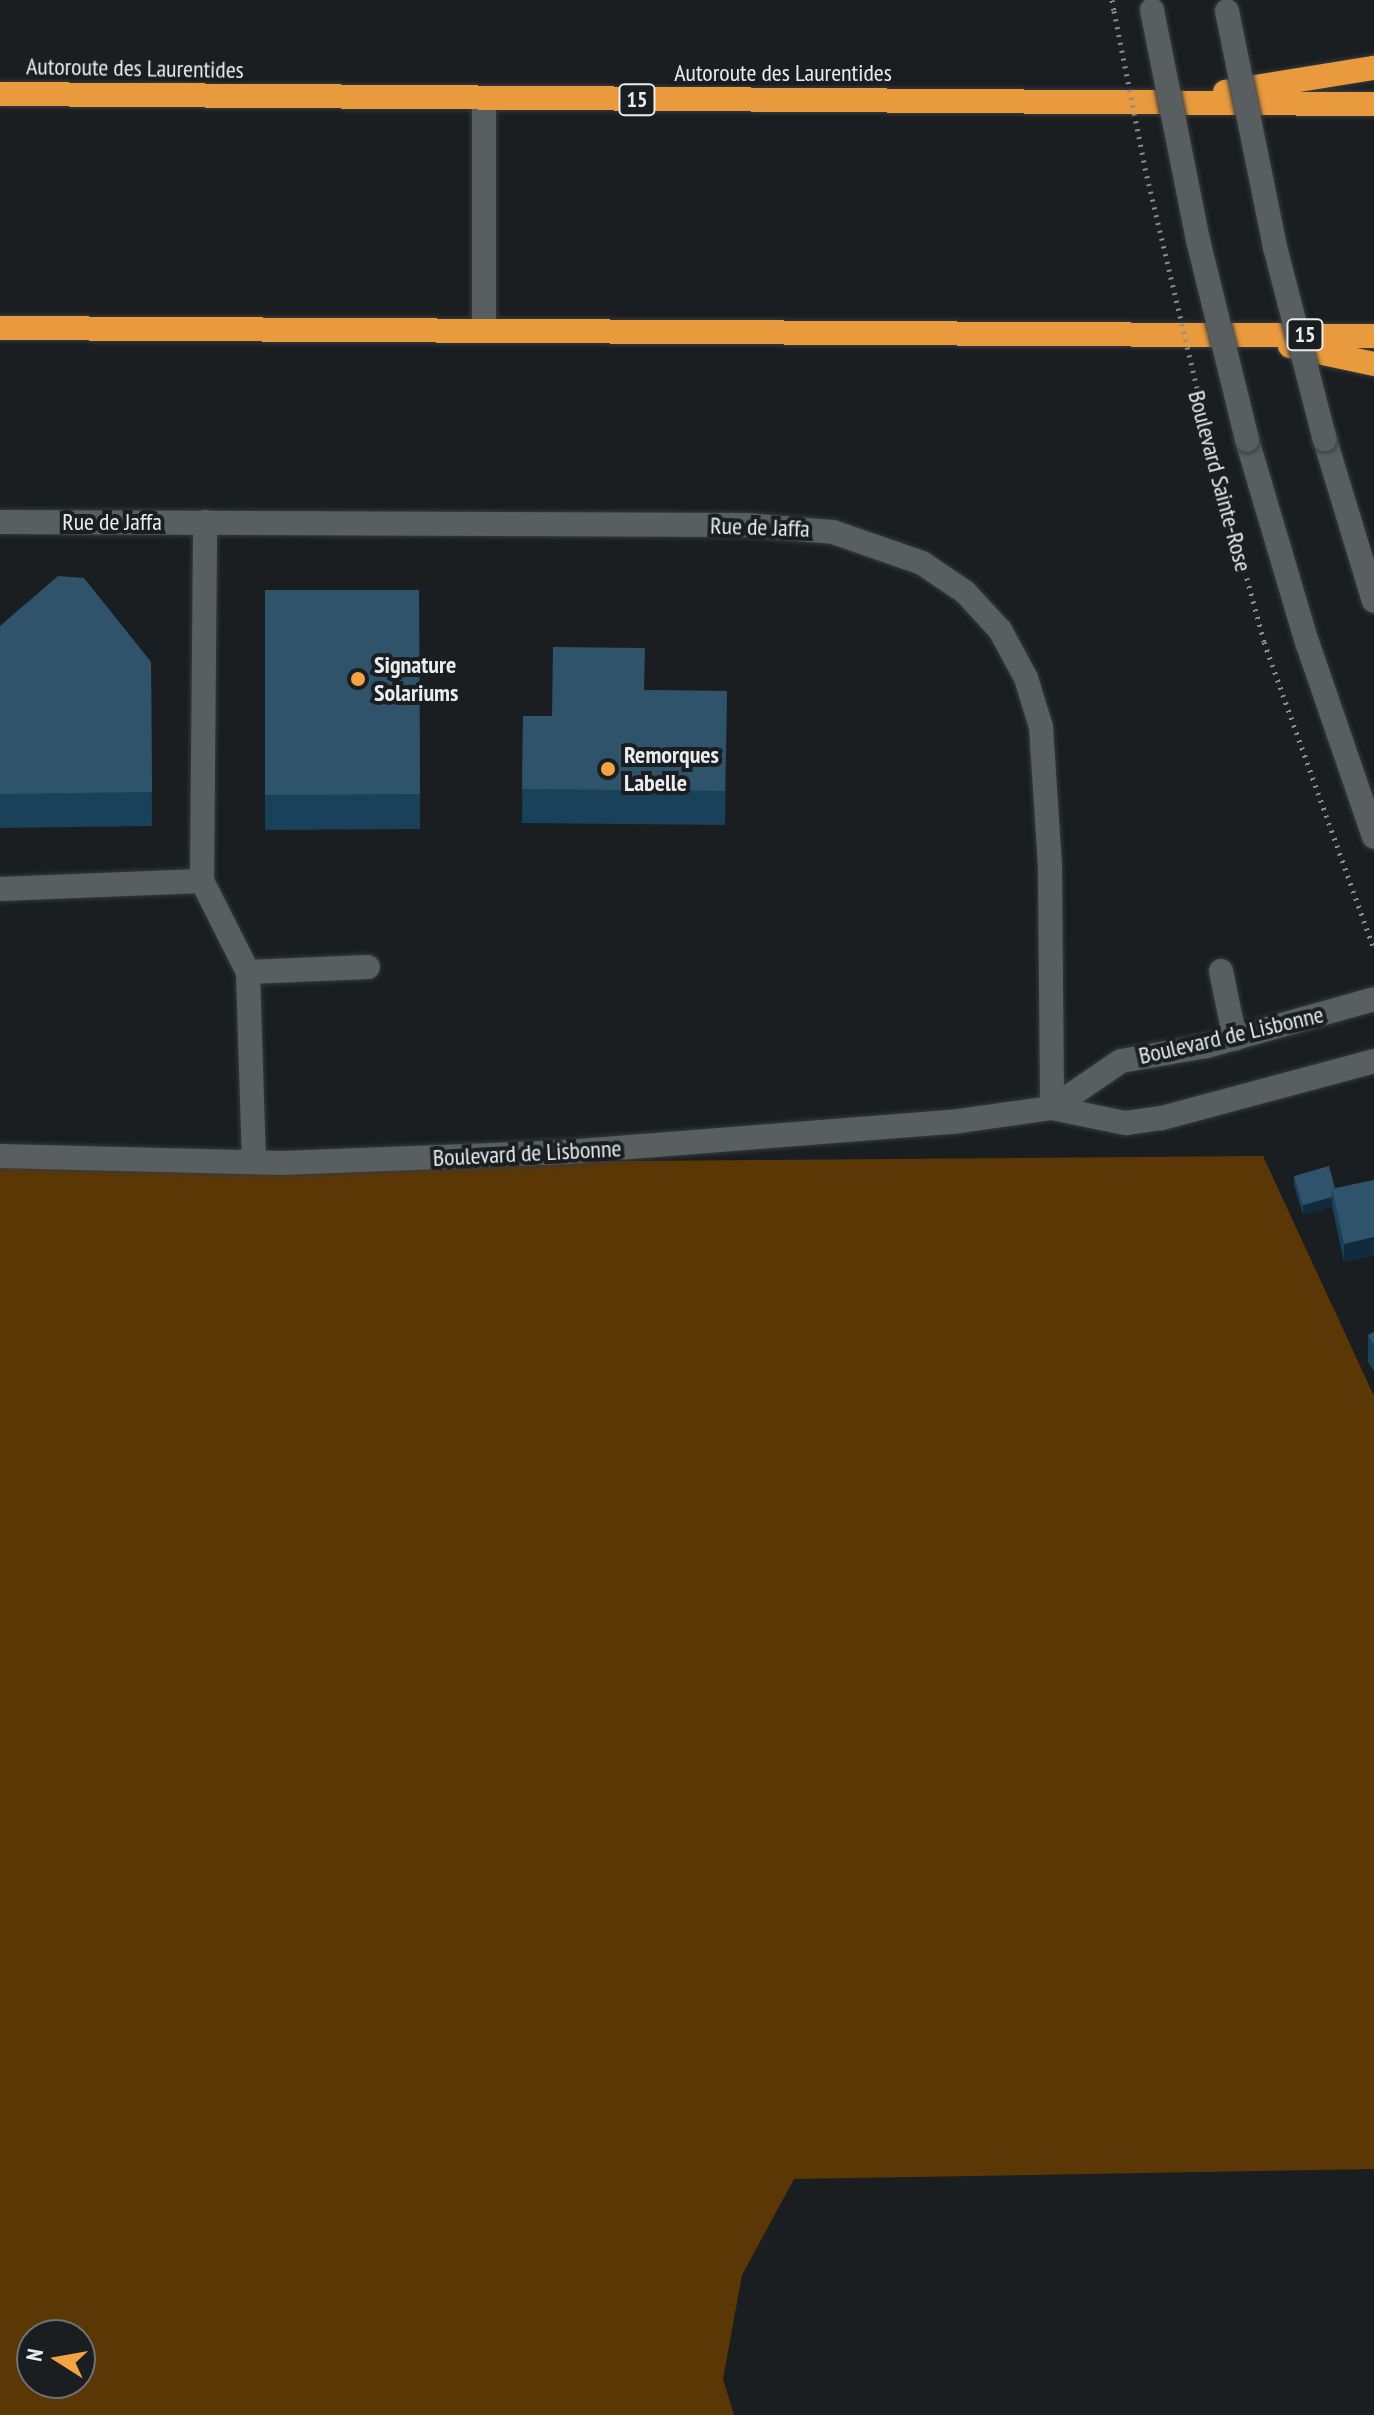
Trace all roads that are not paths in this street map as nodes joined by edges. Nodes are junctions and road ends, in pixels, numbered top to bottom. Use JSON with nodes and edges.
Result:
{"nodes":[{"id":1,"x":1151,"y":5,"type":"edge"},
{"id":2,"x":1226,"y":5,"type":"edge"},
{"id":3,"x":1374,"y":68,"type":"edge"},
{"id":4,"x":0,"y":94,"type":"edge"},
{"id":5,"x":484,"y":99,"type":"junction"},
{"id":6,"x":1151,"y":103,"type":"junction"},
{"id":7,"x":1374,"y":104,"type":"edge"},
{"id":8,"x":0,"y":328,"type":"edge"},
{"id":9,"x":484,"y":331,"type":"junction"},
{"id":10,"x":1237,"y":334,"type":"junction"},
{"id":11,"x":1374,"y":336,"type":"edge"},
{"id":12,"x":1374,"y":364,"type":"edge"},
{"id":13,"x":0,"y":522,"type":"edge"},
{"id":14,"x":205,"y":522,"type":"junction"},
{"id":15,"x":1374,"y":601,"type":"edge"},
{"id":16,"x":1374,"y":837,"type":"edge"},
{"id":17,"x":202,"y":881,"type":"junction"},
{"id":18,"x":0,"y":889,"type":"edge"},
{"id":19,"x":368,"y":967,"type":"dead end"},
{"id":20,"x":1221,"y":971,"type":"dead end"},
{"id":21,"x":248,"y":972,"type":"junction"},
{"id":22,"x":1374,"y":999,"type":"edge"},
{"id":23,"x":1235,"y":1039,"type":"junction"},
{"id":24,"x":1374,"y":1061,"type":"edge"},
{"id":25,"x":1052,"y":1108,"type":"junction"},
{"id":26,"x":0,"y":1156,"type":"edge"},
{"id":27,"x":254,"y":1161,"type":"junction"}],
"edges":[{"from":1,"to":16,"type":"street","name":"Boulevard Sainte-Rose","bridge":true},
{"from":2,"to":15,"type":"street","bridge":true},
{"from":3,"to":6,"type":"highway"},
{"from":4,"to":5,"type":"highway","name":"Autoroute des Laurentides","number":"15"},
{"from":5,"to":6,"type":"highway","name":"Autoroute des Laurentides","number":"15"},
{"from":5,"to":9,"type":"street"},
{"from":6,"to":7,"type":"highway","name":"Autoroute des Laurentides","number":"15"},
{"from":8,"to":9,"type":"highway","number":"15"},
{"from":9,"to":10,"type":"highway","number":"15"},
{"from":10,"to":11,"type":"highway","number":"15"},
{"from":10,"to":12,"type":"highway"},
{"from":13,"to":14,"type":"street","name":"Rue de Jaffa"},
{"from":14,"to":17,"type":"street"},
{"from":14,"to":25,"type":"street","name":"Rue de Jaffa"},
{"from":17,"to":18,"type":"street"},
{"from":17,"to":21,"type":"street"},
{"from":19,"to":21,"type":"street"},
{"from":20,"to":23,"type":"street"},
{"from":21,"to":27,"type":"street"},
{"from":22,"to":23,"type":"street","name":"Boulevard de Lisbonne"},
{"from":23,"to":25,"type":"street","name":"Boulevard de Lisbonne"},
{"from":24,"to":25,"type":"street","name":"Boulevard de Lisbonne"},
{"from":25,"to":27,"type":"street","name":"Boulevard de Lisbonne"},
{"from":26,"to":27,"type":"street","name":"Boulevard de Lisbonne"}]}
